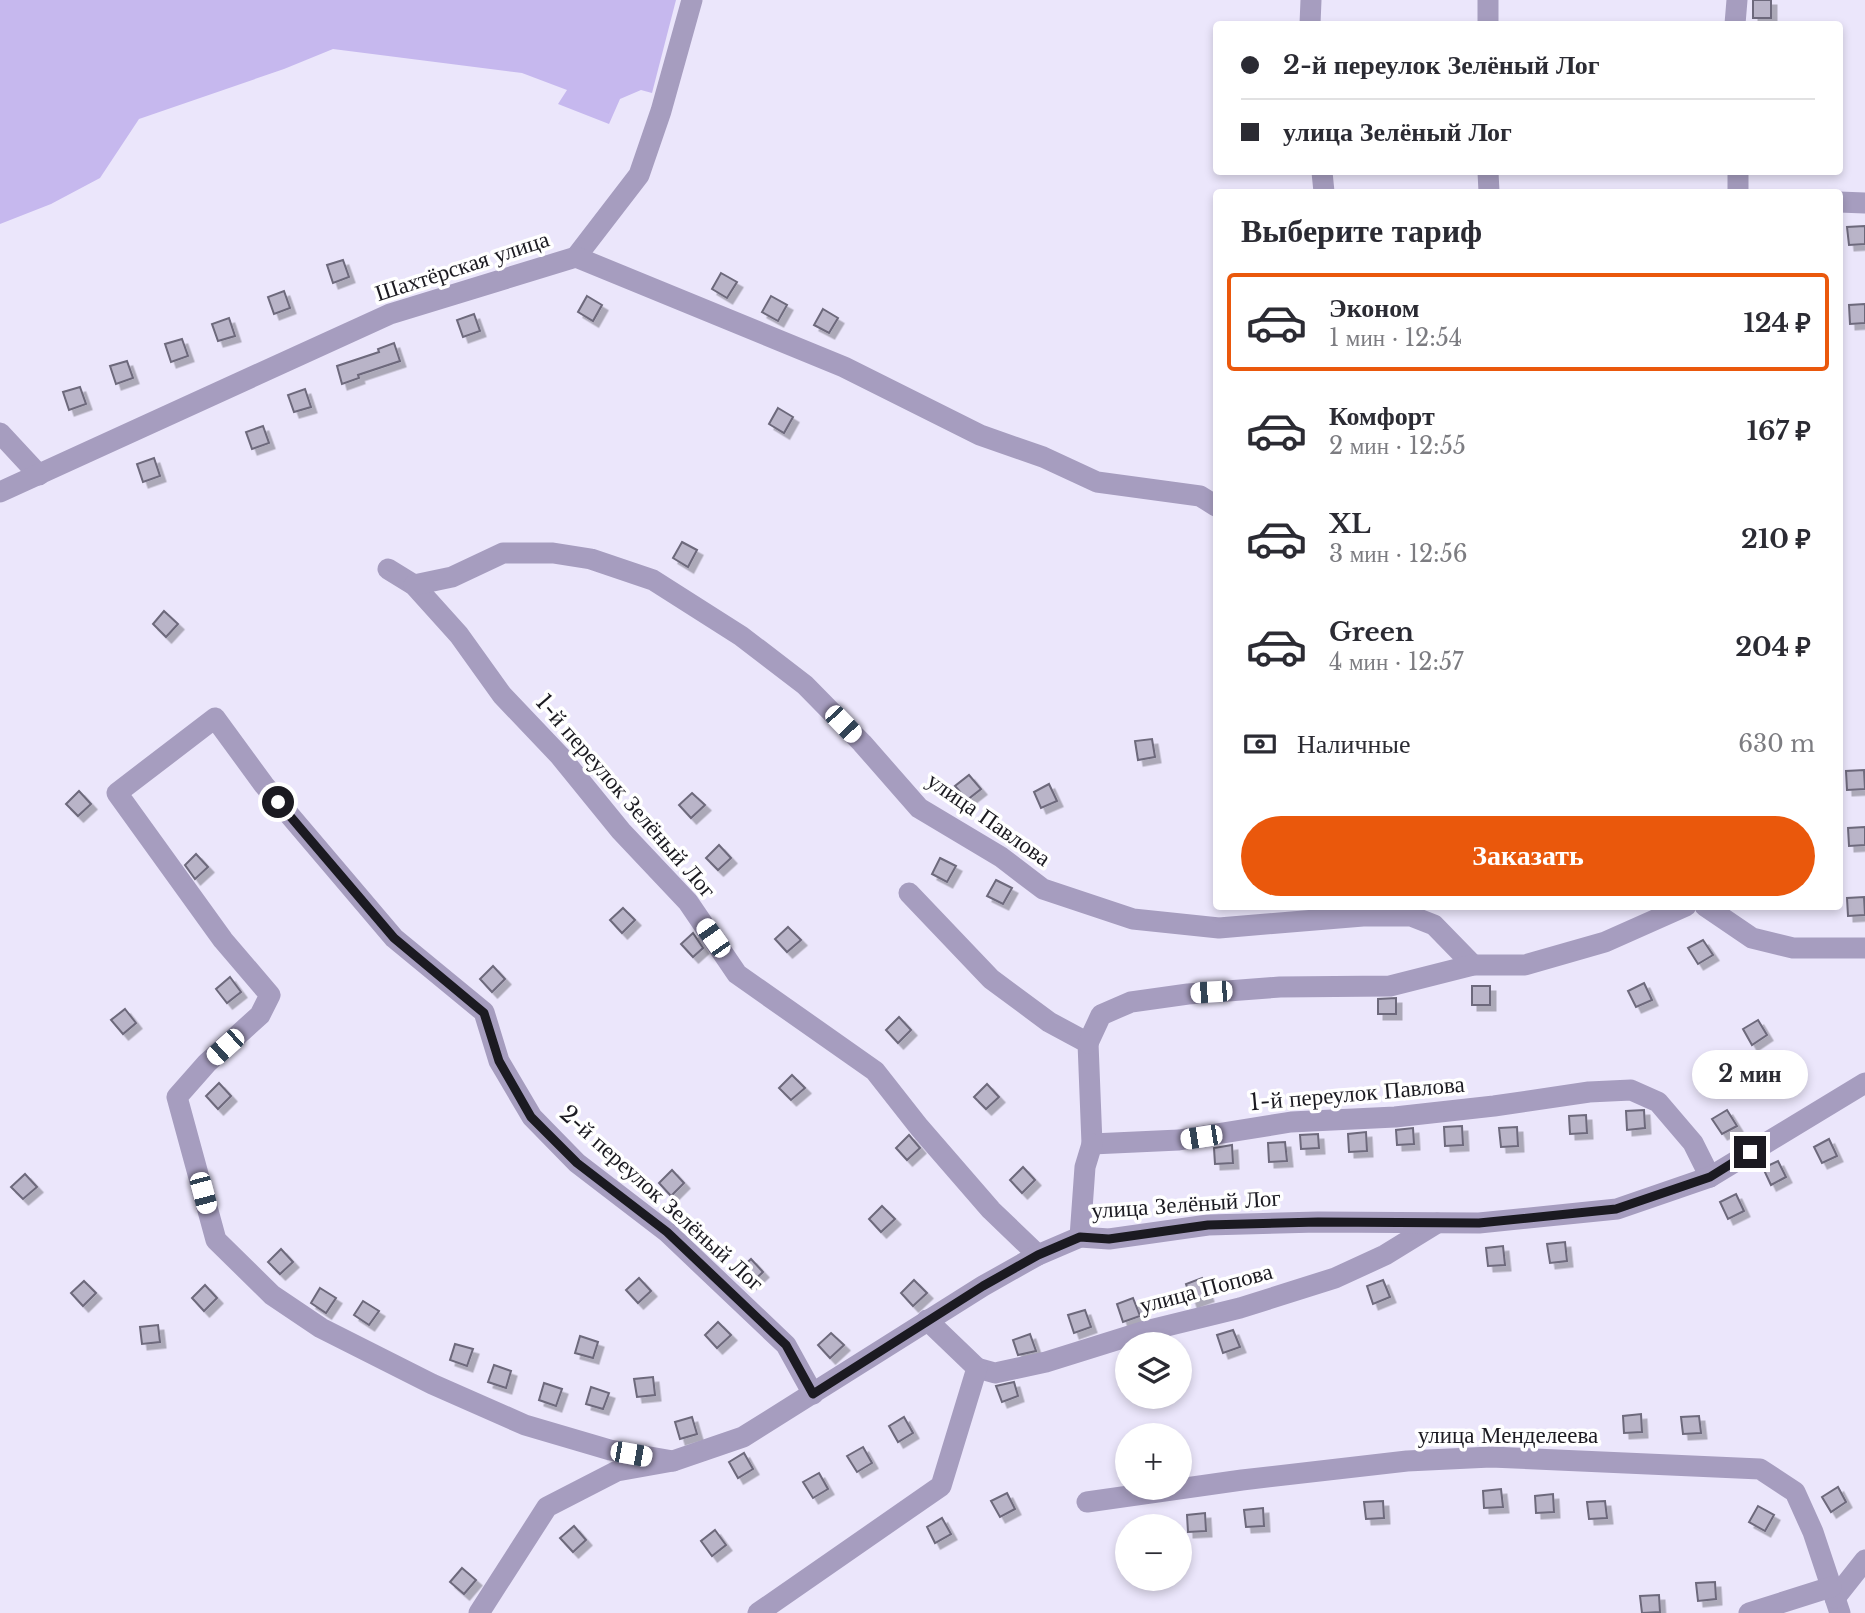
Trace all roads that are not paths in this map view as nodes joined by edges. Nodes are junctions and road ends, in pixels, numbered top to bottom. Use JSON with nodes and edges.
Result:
{"nodes":[{"id":1,"x":692,"y":0,"type":"edge"},
{"id":2,"x":1311,"y":0,"type":"edge"},
{"id":3,"x":1488,"y":0,"type":"edge"},
{"id":4,"x":1737,"y":0,"type":"edge"},
{"id":5,"x":1310,"y":21,"type":"edge"},
{"id":6,"x":1488,"y":21,"type":"edge"},
{"id":7,"x":1735,"y":21,"type":"edge"},
{"id":8,"x":1843,"y":202,"type":"edge"},
{"id":9,"x":1865,"y":203,"type":"edge"},
{"id":10,"x":576,"y":257,"type":"junction"},
{"id":11,"x":0,"y":433,"type":"edge"},
{"id":12,"x":40,"y":475,"type":"junction"},
{"id":13,"x":0,"y":492,"type":"edge"},
{"id":14,"x":1213,"y":504,"type":"edge"},
{"id":15,"x":388,"y":569,"type":"dead end"},
{"id":16,"x":414,"y":585,"type":"junction"},
{"id":17,"x":909,"y":894,"type":"dead end"},
{"id":18,"x":1677,"y":910,"type":"edge"},
{"id":19,"x":1730,"y":914,"type":"edge"},
{"id":20,"x":1865,"y":948,"type":"edge"},
{"id":21,"x":1473,"y":965,"type":"junction"},
{"id":22,"x":1088,"y":1043,"type":"junction"},
{"id":23,"x":1865,"y":1083,"type":"edge"},
{"id":24,"x":1092,"y":1144,"type":"junction"},
{"id":25,"x":1710,"y":1177,"type":"junction"},
{"id":26,"x":1438,"y":1223,"type":"junction"},
{"id":27,"x":1080,"y":1237,"type":"junction"},
{"id":28,"x":1038,"y":1255,"type":"junction"},
{"id":29,"x":927,"y":1320,"type":"junction"},
{"id":30,"x":977,"y":1367,"type":"junction"},
{"id":31,"x":813,"y":1394,"type":"junction"},
{"id":32,"x":673,"y":1461,"type":"junction"},
{"id":33,"x":1087,"y":1502,"type":"dead end"},
{"id":34,"x":1865,"y":1560,"type":"edge"},
{"id":35,"x":1835,"y":1599,"type":"edge"},
{"id":36,"x":479,"y":1613,"type":"edge"},
{"id":37,"x":758,"y":1613,"type":"edge"},
{"id":38,"x":1749,"y":1613,"type":"edge"}],
"edges":[{"from":1,"to":10,"type":"street"},
{"from":2,"to":5,"type":"street"},
{"from":3,"to":6,"type":"street"},
{"from":4,"to":7,"type":"street"},
{"from":8,"to":9,"type":"street"},
{"from":10,"to":12,"type":"street","name":"Шахтёрская улица"},
{"from":10,"to":14,"type":"street","name":"Шахтёрская улица"},
{"from":11,"to":12,"type":"street"},
{"from":12,"to":13,"type":"street","name":"Шахтёрская улица"},
{"from":15,"to":16,"type":"street","name":"1-й переулок Зелёный Лог"},
{"from":16,"to":21,"type":"street","name":"улица Павлова"},
{"from":16,"to":28,"type":"street","name":"1-й переулок Зелёный Лог"},
{"from":17,"to":22,"type":"street"},
{"from":18,"to":21,"type":"street"},
{"from":19,"to":20,"type":"street"},
{"from":21,"to":22,"type":"street"},
{"from":22,"to":24,"type":"street"},
{"from":23,"to":25,"type":"street","name":"улица Зелёный Лог"},
{"from":24,"to":25,"type":"street","name":"1-й переулок Павлова"},
{"from":24,"to":27,"type":"street"},
{"from":25,"to":26,"type":"street","name":"улица Зелёный Лог"},
{"from":26,"to":27,"type":"street","name":"улица Зелёный Лог"},
{"from":26,"to":30,"type":"street","name":"улица Попова"},
{"from":27,"to":28,"type":"street","name":"улица Зелёный Лог"},
{"from":28,"to":29,"type":"street","name":"улица Зелёный Лог"},
{"from":29,"to":30,"type":"street"},
{"from":29,"to":31,"type":"street","name":"улица Зелёный Лог"},
{"from":30,"to":37,"type":"street"},
{"from":31,"to":32,"type":"street","name":"улица Зелёный Лог"},
{"from":31,"to":32,"type":"street","name":"2-й переулок Зелёный Лог"},
{"from":32,"to":36,"type":"street","name":"улица Зелёный Лог"},
{"from":33,"to":35,"type":"street","name":"улица Менделеева"},
{"from":34,"to":35,"type":"street"},
{"from":35,"to":38,"type":"street"}]}
